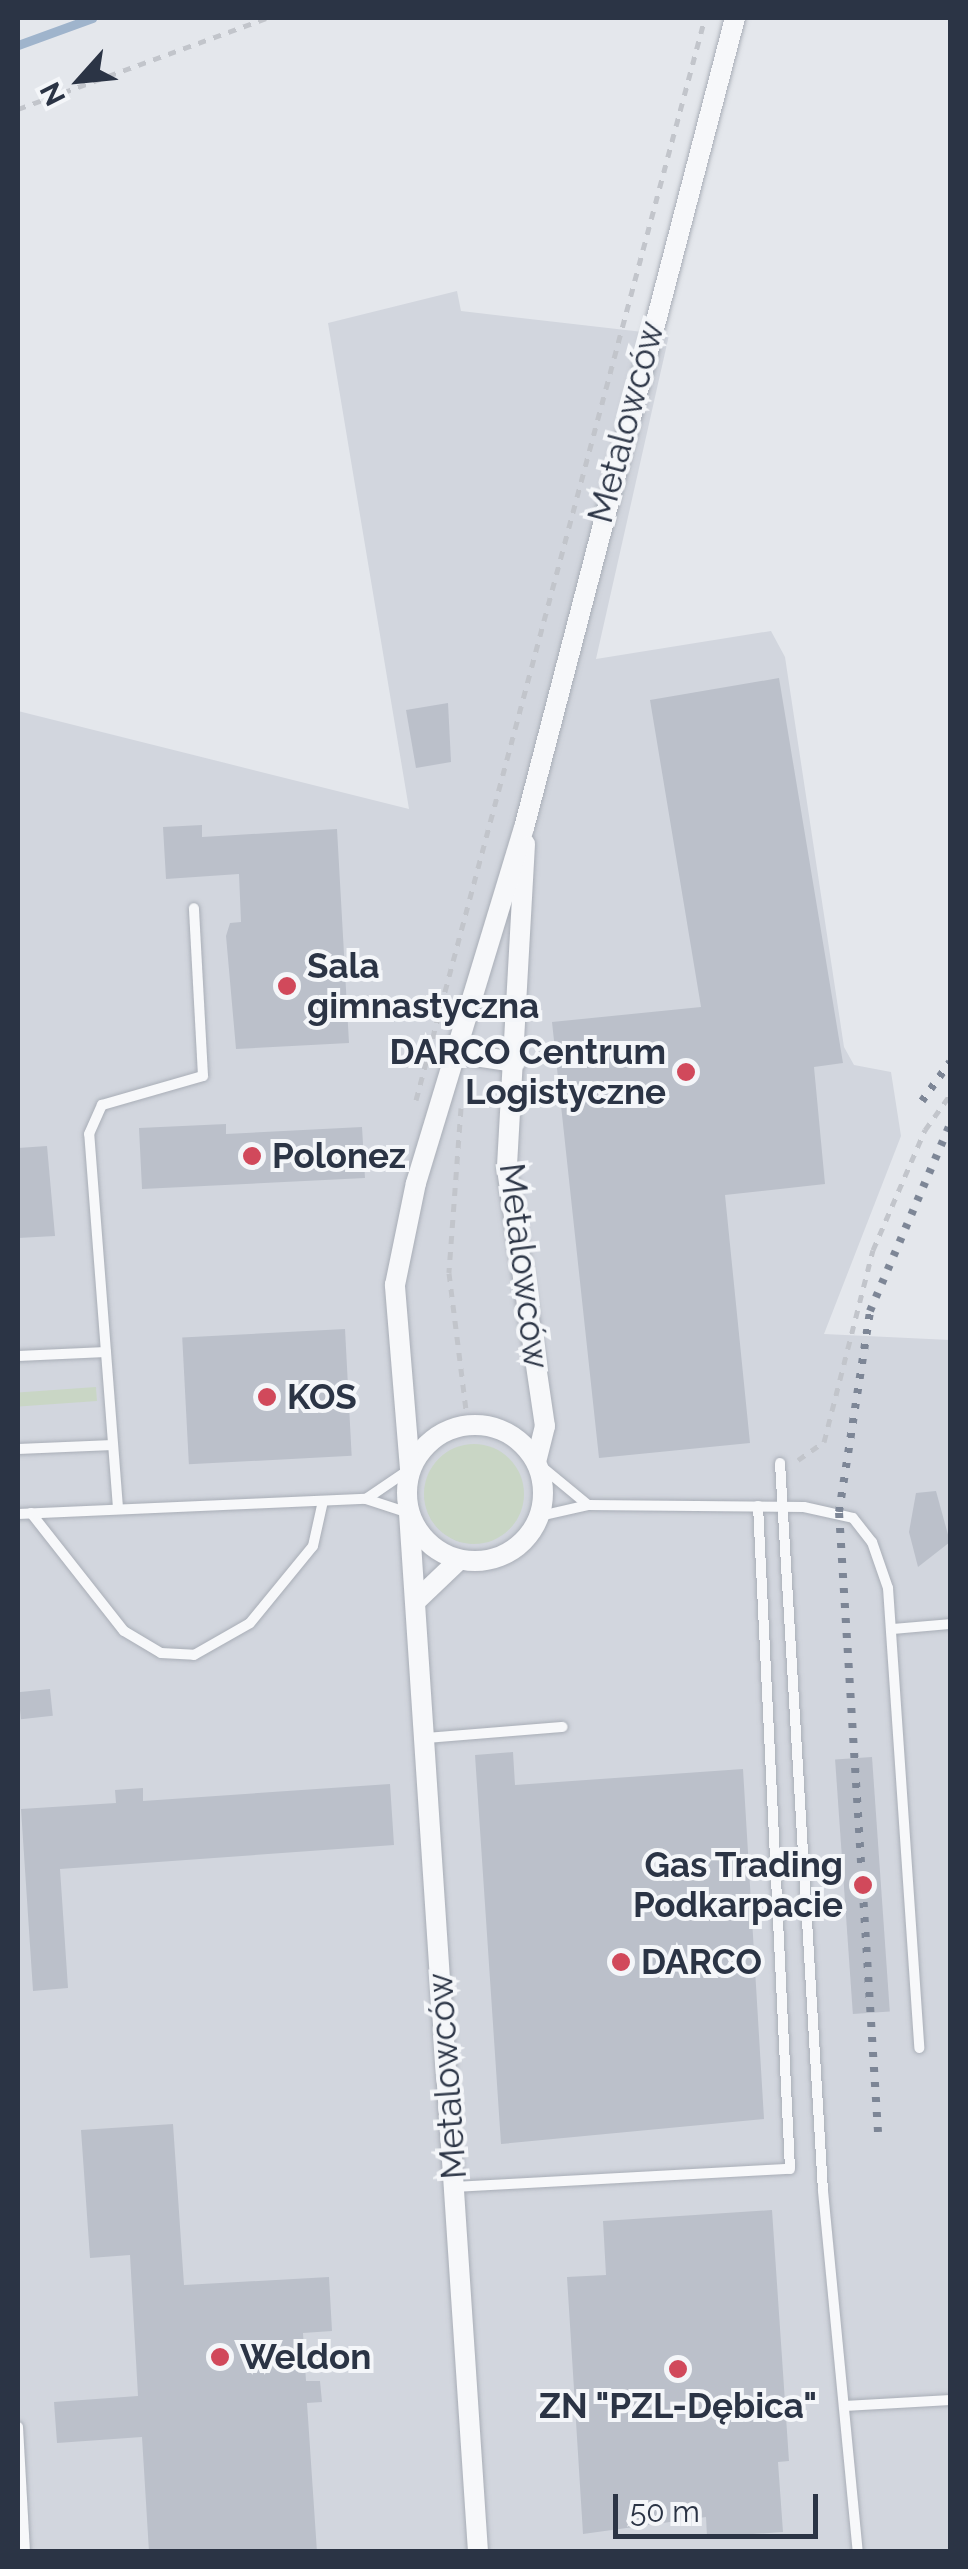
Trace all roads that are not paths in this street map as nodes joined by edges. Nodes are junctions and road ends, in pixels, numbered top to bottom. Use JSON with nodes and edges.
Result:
{"nodes":[{"id":1,"x":736,"y":18,"type":"edge"},
{"id":2,"x":524,"y":828,"type":"junction"},
{"id":3,"x":194,"y":908,"type":"dead end"},
{"id":4,"x":455,"y":1053,"type":"junction"},
{"id":5,"x":515,"y":1062,"type":"junction"},
{"id":6,"x":106,"y":1352,"type":"junction"},
{"id":7,"x":18,"y":1356,"type":"edge"},
{"id":8,"x":113,"y":1444,"type":"junction"},
{"id":9,"x":18,"y":1449,"type":"edge"},
{"id":10,"x":536,"y":1462,"type":"junction"},
{"id":11,"x":780,"y":1464,"type":"road end"},
{"id":12,"x":410,"y":1470,"type":"junction"},
{"id":13,"x":366,"y":1499,"type":"junction"},
{"id":14,"x":324,"y":1501,"type":"junction"},
{"id":15,"x":588,"y":1506,"type":"junction"},
{"id":16,"x":758,"y":1506,"type":"junction"},
{"id":17,"x":779,"y":1506,"type":"junction"},
{"id":18,"x":118,"y":1508,"type":"junction"},
{"id":19,"x":31,"y":1513,"type":"junction"},
{"id":20,"x":409,"y":1513,"type":"junction"},
{"id":21,"x":18,"y":1514,"type":"edge"},
{"id":22,"x":540,"y":1516,"type":"junction"},
{"id":23,"x":459,"y":1560,"type":"junction"},
{"id":24,"x":416,"y":1601,"type":"junction"},
{"id":25,"x":950,"y":1624,"type":"edge"},
{"id":26,"x":892,"y":1629,"type":"junction"},
{"id":27,"x":564,"y":1728,"type":"dead end"},
{"id":28,"x":425,"y":1738,"type":"junction"},
{"id":29,"x":920,"y":2048,"type":"dead end"},
{"id":30,"x":454,"y":2188,"type":"junction"},
{"id":31,"x":950,"y":2400,"type":"edge"},
{"id":32,"x":844,"y":2406,"type":"junction"},
{"id":33,"x":18,"y":2427,"type":"edge"},
{"id":34,"x":25,"y":2552,"type":"edge"},
{"id":35,"x":478,"y":2552,"type":"edge"},
{"id":36,"x":858,"y":2552,"type":"edge"}],
"edges":[{"from":1,"to":2,"type":"street","name":"Metalowców"},
{"from":2,"to":4,"type":"street","name":"Metalowców"},
{"from":2,"to":5,"type":"street","name":"Metalowców"},
{"from":3,"to":6,"type":"lane"},
{"from":4,"to":5,"type":"street"},
{"from":4,"to":12,"type":"street","name":"Metalowców"},
{"from":5,"to":10,"type":"street","name":"Metalowców"},
{"from":6,"to":7,"type":"lane"},
{"from":6,"to":8,"type":"lane"},
{"from":8,"to":9,"type":"lane"},
{"from":8,"to":18,"type":"lane"},
{"from":10,"to":12,"type":"street"},
{"from":10,"to":15,"type":"lane"},
{"from":10,"to":22,"type":"street","name":"Metalowców"},
{"from":11,"to":17,"type":"lane"},
{"from":12,"to":13,"type":"lane"},
{"from":12,"to":20,"type":"street","name":"Metalowców"},
{"from":13,"to":14,"type":"lane"},
{"from":13,"to":20,"type":"lane"},
{"from":14,"to":18,"type":"lane"},
{"from":14,"to":19,"type":"lane"},
{"from":15,"to":16,"type":"lane"},
{"from":15,"to":22,"type":"lane"},
{"from":16,"to":17,"type":"lane"},
{"from":16,"to":30,"type":"lane"},
{"from":17,"to":26,"type":"lane"},
{"from":17,"to":32,"type":"lane"},
{"from":18,"to":19,"type":"lane"},
{"from":19,"to":21,"type":"lane"},
{"from":20,"to":23,"type":"street"},
{"from":20,"to":24,"type":"street","name":"Metalowców"},
{"from":22,"to":23,"type":"street"},
{"from":23,"to":24,"type":"street"},
{"from":24,"to":28,"type":"street","name":"Metalowców"},
{"from":25,"to":26,"type":"lane"},
{"from":26,"to":29,"type":"lane"},
{"from":27,"to":28,"type":"lane"},
{"from":28,"to":30,"type":"street","name":"Metalowców"},
{"from":30,"to":35,"type":"street","name":"Metalowców"},
{"from":31,"to":32,"type":"lane"},
{"from":32,"to":36,"type":"lane"},
{"from":33,"to":34,"type":"lane"}]}
